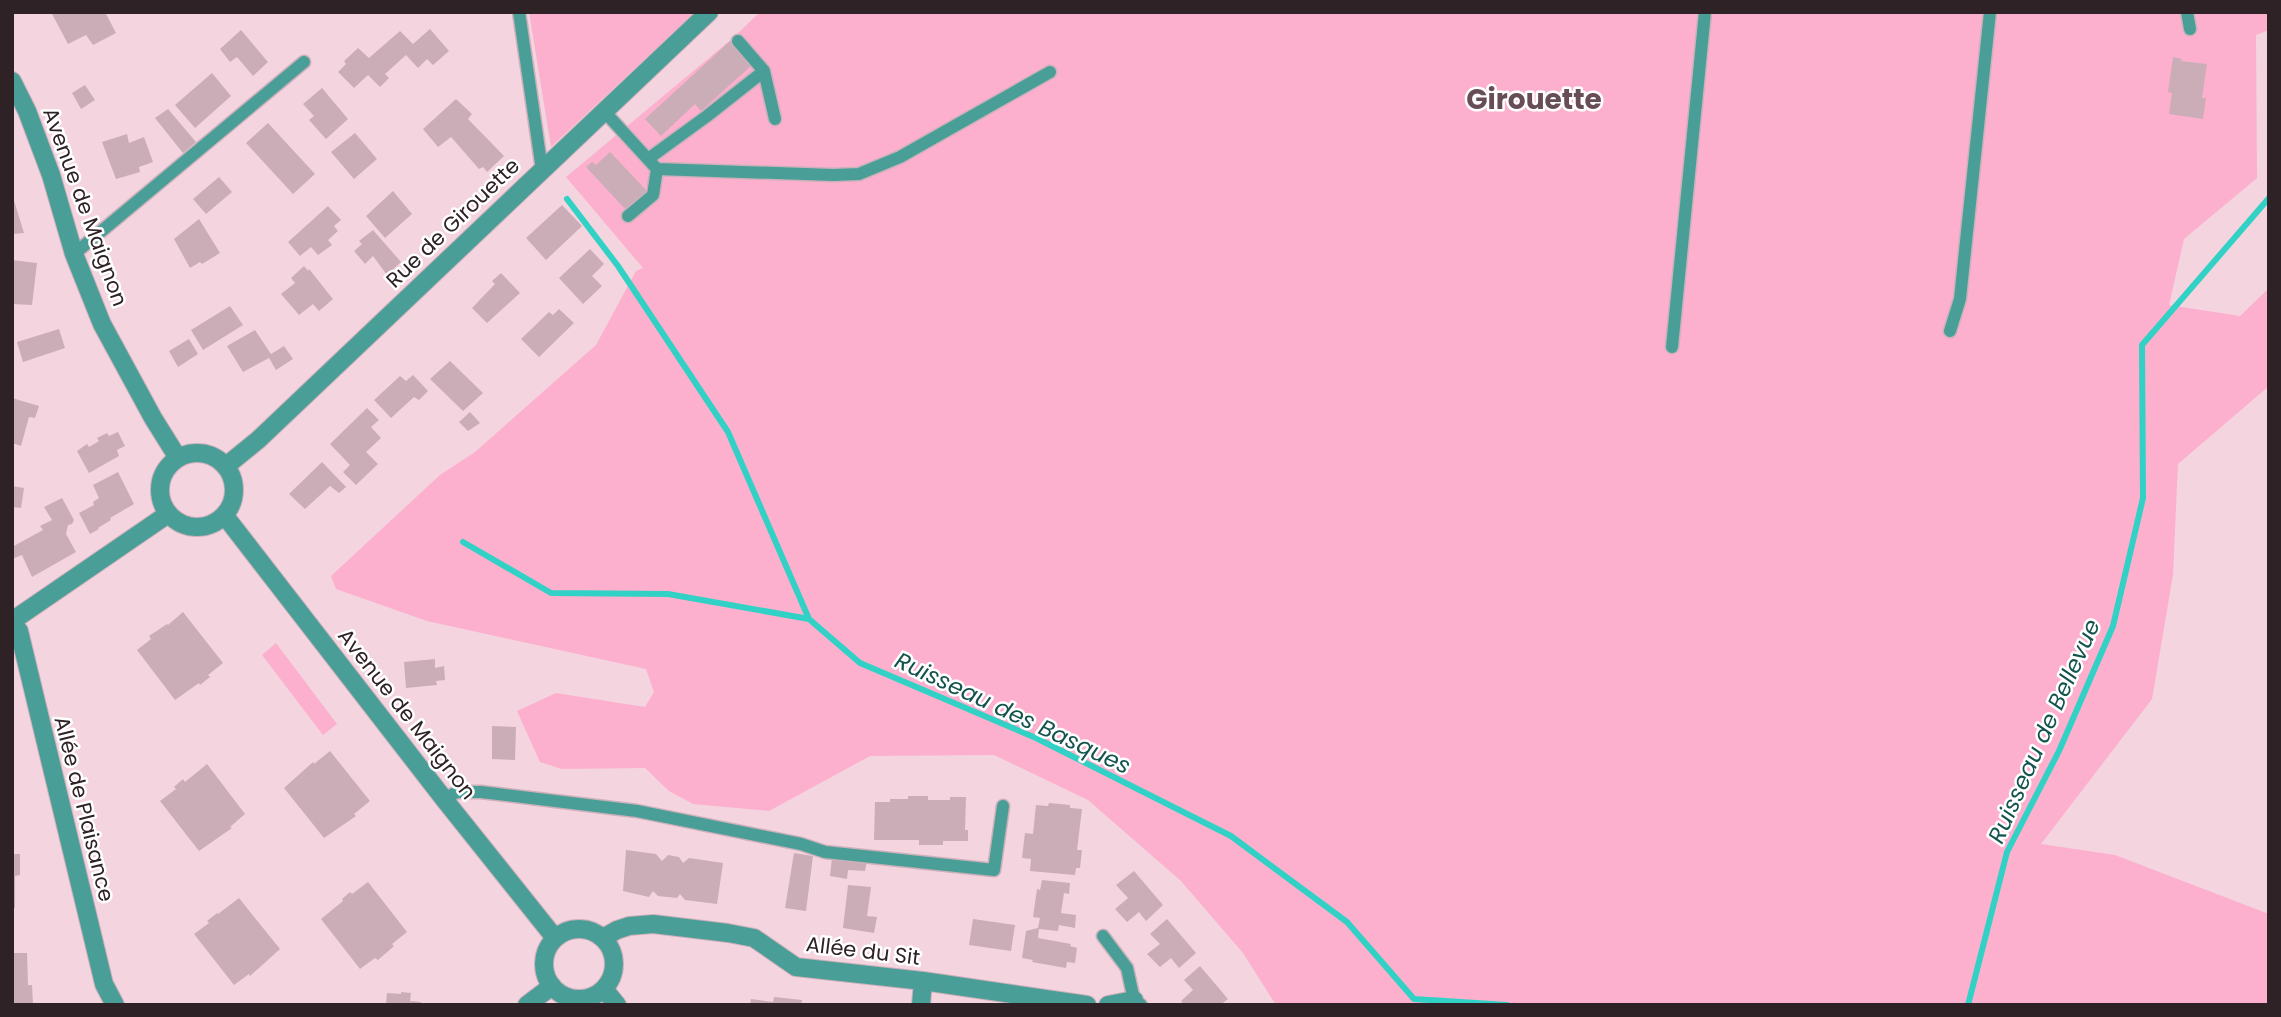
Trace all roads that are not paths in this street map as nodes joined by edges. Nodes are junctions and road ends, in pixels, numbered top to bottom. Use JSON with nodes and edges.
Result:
{"nodes":[{"id":1,"x":519,"y":12,"type":"edge"},
{"id":2,"x":709,"y":12,"type":"edge"},
{"id":3,"x":1705,"y":12,"type":"edge"},
{"id":4,"x":1990,"y":12,"type":"edge"},
{"id":5,"x":2187,"y":12,"type":"edge"},
{"id":6,"x":2190,"y":29,"type":"dead end"},
{"id":7,"x":738,"y":41,"type":"dead end"},
{"id":8,"x":304,"y":62,"type":"dead end"},
{"id":9,"x":764,"y":71,"type":"junction"},
{"id":10,"x":1050,"y":72,"type":"dead end"},
{"id":11,"x":12,"y":81,"type":"edge"},
{"id":12,"x":603,"y":110,"type":"junction"},
{"id":13,"x":775,"y":119,"type":"dead end"},
{"id":14,"x":653,"y":164,"type":"junction"},
{"id":15,"x":542,"y":170,"type":"junction"},
{"id":16,"x":628,"y":216,"type":"dead end"},
{"id":17,"x":74,"y":254,"type":"junction"},
{"id":18,"x":1950,"y":331,"type":"dead end"},
{"id":19,"x":1672,"y":347,"type":"dead end"},
{"id":20,"x":178,"y":458,"type":"junction"},
{"id":21,"x":226,"y":466,"type":"junction"},
{"id":22,"x":168,"y":514,"type":"junction"},
{"id":23,"x":225,"y":516,"type":"junction"},
{"id":24,"x":12,"y":622,"type":"edge"},
{"id":25,"x":444,"y":799,"type":"junction"},
{"id":26,"x":1003,"y":806,"type":"dead end"},
{"id":27,"x":1103,"y":936,"type":"dead end"},
{"id":28,"x":555,"y":938,"type":"junction"},
{"id":29,"x":603,"y":938,"type":"junction"},
{"id":30,"x":923,"y":981,"type":"junction"},
{"id":31,"x":552,"y":986,"type":"junction"},
{"id":32,"x":604,"y":989,"type":"junction"},
{"id":33,"x":1137,"y":1002,"type":"edge"},
{"id":34,"x":1057,"y":1003,"type":"edge"},
{"id":35,"x":114,"y":1005,"type":"edge"},
{"id":36,"x":527,"y":1005,"type":"edge"},
{"id":37,"x":617,"y":1005,"type":"edge"},
{"id":38,"x":920,"y":1005,"type":"edge"},
{"id":39,"x":1087,"y":1005,"type":"edge"},
{"id":40,"x":1108,"y":1005,"type":"edge"}],
"edges":[{"from":1,"to":15,"type":"lane"},
{"from":2,"to":12,"type":"street","name":"Rue de Girouette"},
{"from":3,"to":19,"type":"lane"},
{"from":4,"to":18,"type":"lane"},
{"from":5,"to":6,"type":"lane"},
{"from":7,"to":9,"type":"lane"},
{"from":8,"to":17,"type":"lane"},
{"from":9,"to":13,"type":"lane"},
{"from":9,"to":14,"type":"lane"},
{"from":10,"to":14,"type":"lane"},
{"from":11,"to":17,"type":"street","name":"Avenue de Maignon"},
{"from":12,"to":14,"type":"lane"},
{"from":12,"to":15,"type":"street","name":"Rue de Girouette"},
{"from":14,"to":16,"type":"lane"},
{"from":15,"to":21,"type":"street","name":"Rue de Girouette"},
{"from":17,"to":20,"type":"street","name":"Avenue de Maignon"},
{"from":20,"to":21,"type":"street"},
{"from":20,"to":22,"type":"street"},
{"from":21,"to":23,"type":"street"},
{"from":22,"to":23,"type":"street"},
{"from":22,"to":24,"type":"street"},
{"from":23,"to":25,"type":"street","name":"Avenue de Maignon"},
{"from":24,"to":35,"type":"street","name":"Allée de Plaisance"},
{"from":25,"to":26,"type":"lane"},
{"from":25,"to":28,"type":"street","name":"Avenue de Maignon"},
{"from":27,"to":33,"type":"lane"},
{"from":28,"to":29,"type":"street"},
{"from":28,"to":31,"type":"street"},
{"from":29,"to":30,"type":"street","name":"Allée du Sit"},
{"from":29,"to":32,"type":"street"},
{"from":30,"to":34,"type":"street","name":"Allée du Sit"},
{"from":30,"to":38,"type":"street"},
{"from":31,"to":32,"type":"street"},
{"from":31,"to":36,"type":"street"},
{"from":32,"to":37,"type":"street"},
{"from":33,"to":40,"type":"street"},
{"from":34,"to":39,"type":"street","name":"Allée du Sit"}]}
